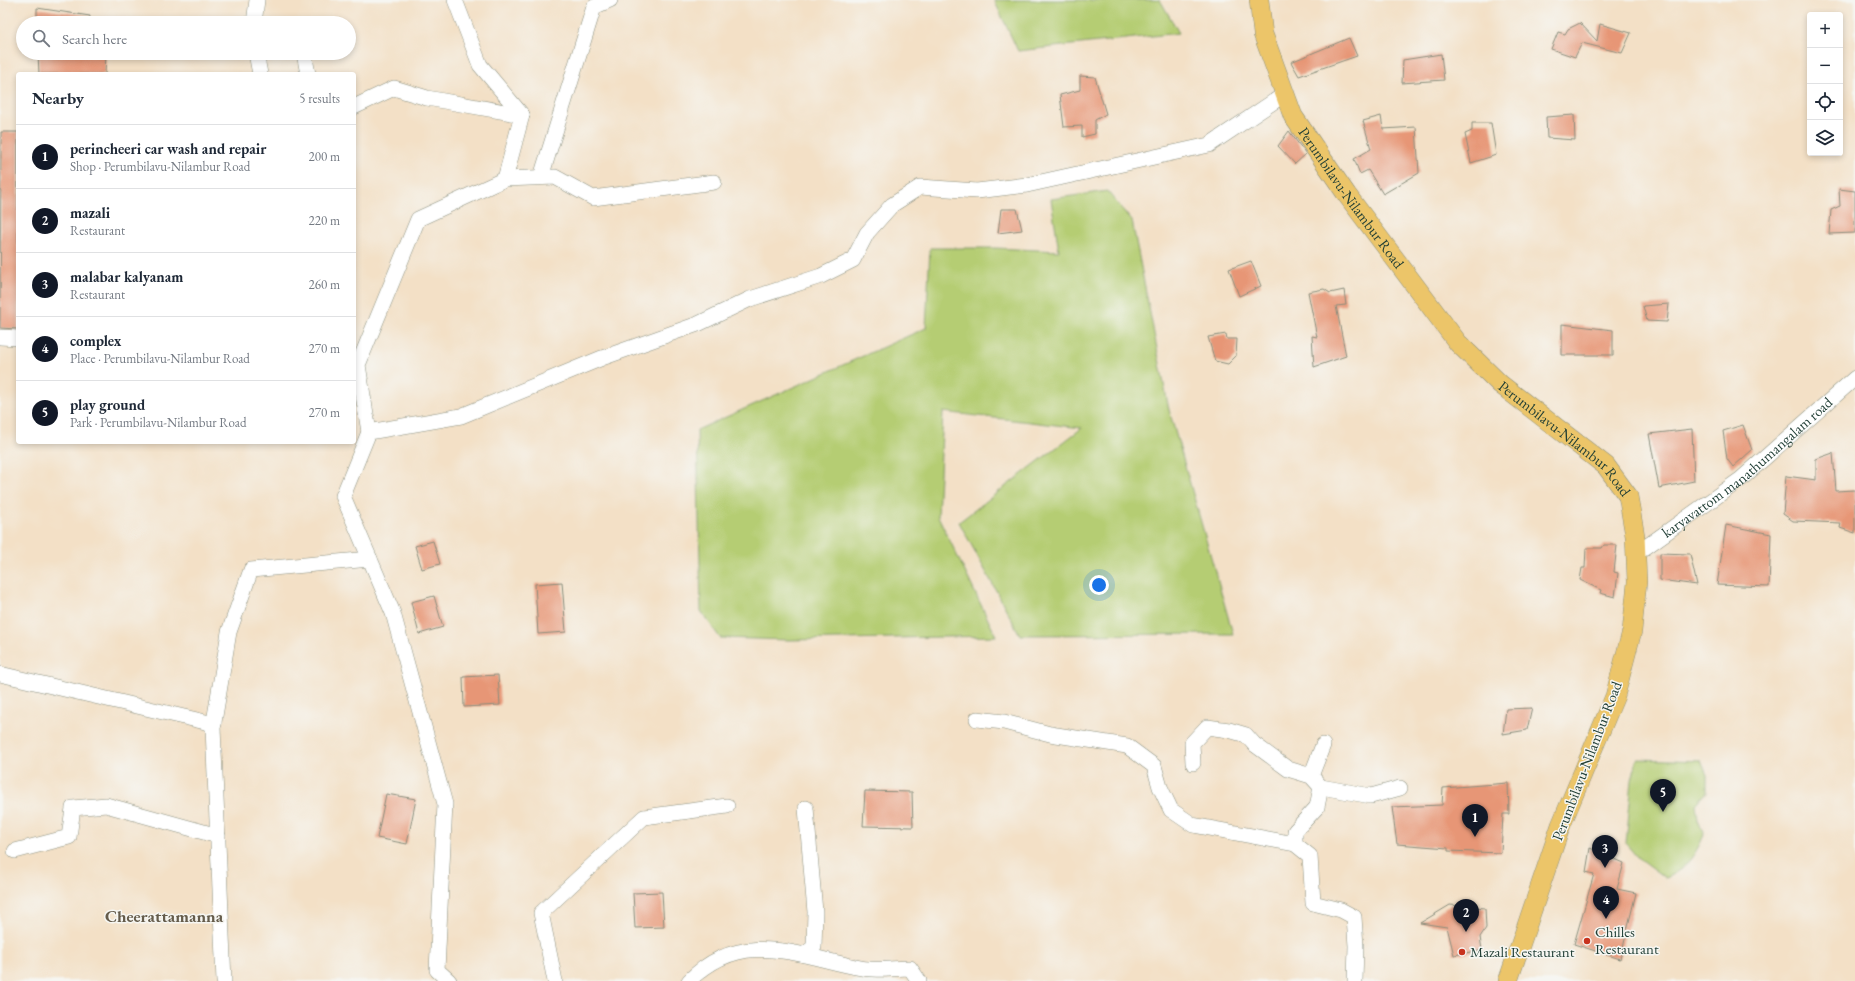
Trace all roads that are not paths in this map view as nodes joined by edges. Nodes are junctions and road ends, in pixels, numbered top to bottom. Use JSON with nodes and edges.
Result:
{"nodes":[{"id":1,"x":257,"y":0,"type":"edge"},
{"id":2,"x":455,"y":0,"type":"edge"},
{"id":3,"x":610,"y":0,"type":"edge"},
{"id":4,"x":1259,"y":0,"type":"edge"},
{"id":5,"x":255,"y":16,"type":"edge"},
{"id":6,"x":257,"y":60,"type":"edge"},
{"id":7,"x":305,"y":60,"type":"edge"},
{"id":8,"x":260,"y":72,"type":"edge"},
{"id":9,"x":308,"y":72,"type":"edge"},
{"id":10,"x":1285,"y":94,"type":"junction"},
{"id":11,"x":356,"y":106,"type":"edge"},
{"id":12,"x":522,"y":115,"type":"junction"},
{"id":13,"x":541,"y":177,"type":"junction"},
{"id":14,"x":506,"y":179,"type":"junction"},
{"id":15,"x":714,"y":182,"type":"dead end"},
{"id":16,"x":0,"y":336,"type":"edge"},
{"id":17,"x":16,"y":338,"type":"edge"},
{"id":18,"x":356,"y":364,"type":"edge"},
{"id":19,"x":1855,"y":378,"type":"edge"},
{"id":20,"x":369,"y":432,"type":"junction"},
{"id":21,"x":1636,"y":554,"type":"junction"},
{"id":22,"x":370,"y":559,"type":"junction"},
{"id":23,"x":0,"y":674,"type":"edge"},
{"id":24,"x":977,"y":720,"type":"dead end"},
{"id":25,"x":214,"y":724,"type":"junction"},
{"id":26,"x":1323,"y":745,"type":"dead end"},
{"id":27,"x":1193,"y":763,"type":"dead end"},
{"id":28,"x":1316,"y":782,"type":"junction"},
{"id":29,"x":1400,"y":788,"type":"dead end"},
{"id":30,"x":726,"y":806,"type":"dead end"},
{"id":31,"x":806,"y":808,"type":"dead end"},
{"id":32,"x":218,"y":836,"type":"junction"},
{"id":33,"x":1295,"y":844,"type":"junction"},
{"id":34,"x":15,"y":851,"type":"dead end"},
{"id":35,"x":805,"y":954,"type":"junction"},
{"id":36,"x":224,"y":981,"type":"edge"},
{"id":37,"x":449,"y":981,"type":"edge"},
{"id":38,"x":555,"y":981,"type":"edge"},
{"id":39,"x":689,"y":981,"type":"edge"},
{"id":40,"x":919,"y":981,"type":"edge"},
{"id":41,"x":1355,"y":981,"type":"edge"},
{"id":42,"x":1508,"y":981,"type":"edge"}],
"edges":[{"from":1,"to":5,"type":"street"},
{"from":2,"to":12,"type":"street"},
{"from":3,"to":13,"type":"street"},
{"from":4,"to":10,"type":"main road","name":"Perumbilavu-Nilambur Road"},
{"from":6,"to":8,"type":"street"},
{"from":7,"to":9,"type":"street"},
{"from":10,"to":20,"type":"street"},
{"from":10,"to":21,"type":"main road","name":"Perumbilavu-Nilambur Road"},
{"from":11,"to":12,"type":"street"},
{"from":12,"to":14,"type":"street"},
{"from":13,"to":14,"type":"street"},
{"from":13,"to":15,"type":"street"},
{"from":14,"to":18,"type":"street"},
{"from":16,"to":17,"type":"street"},
{"from":18,"to":20,"type":"street"},
{"from":19,"to":21,"type":"street","name":"karyavattom manathumangalam road"},
{"from":20,"to":22,"type":"street"},
{"from":21,"to":42,"type":"main road","name":"Perumbilavu-Nilambur Road"},
{"from":22,"to":25,"type":"street"},
{"from":22,"to":37,"type":"street"},
{"from":23,"to":25,"type":"street"},
{"from":24,"to":33,"type":"street"},
{"from":25,"to":32,"type":"street"},
{"from":26,"to":28,"type":"street"},
{"from":27,"to":28,"type":"street"},
{"from":28,"to":29,"type":"street"},
{"from":28,"to":33,"type":"street"},
{"from":30,"to":38,"type":"street"},
{"from":31,"to":35,"type":"street"},
{"from":32,"to":34,"type":"street"},
{"from":32,"to":36,"type":"street"},
{"from":33,"to":41,"type":"street"},
{"from":35,"to":39,"type":"street"},
{"from":35,"to":40,"type":"street"}]}
